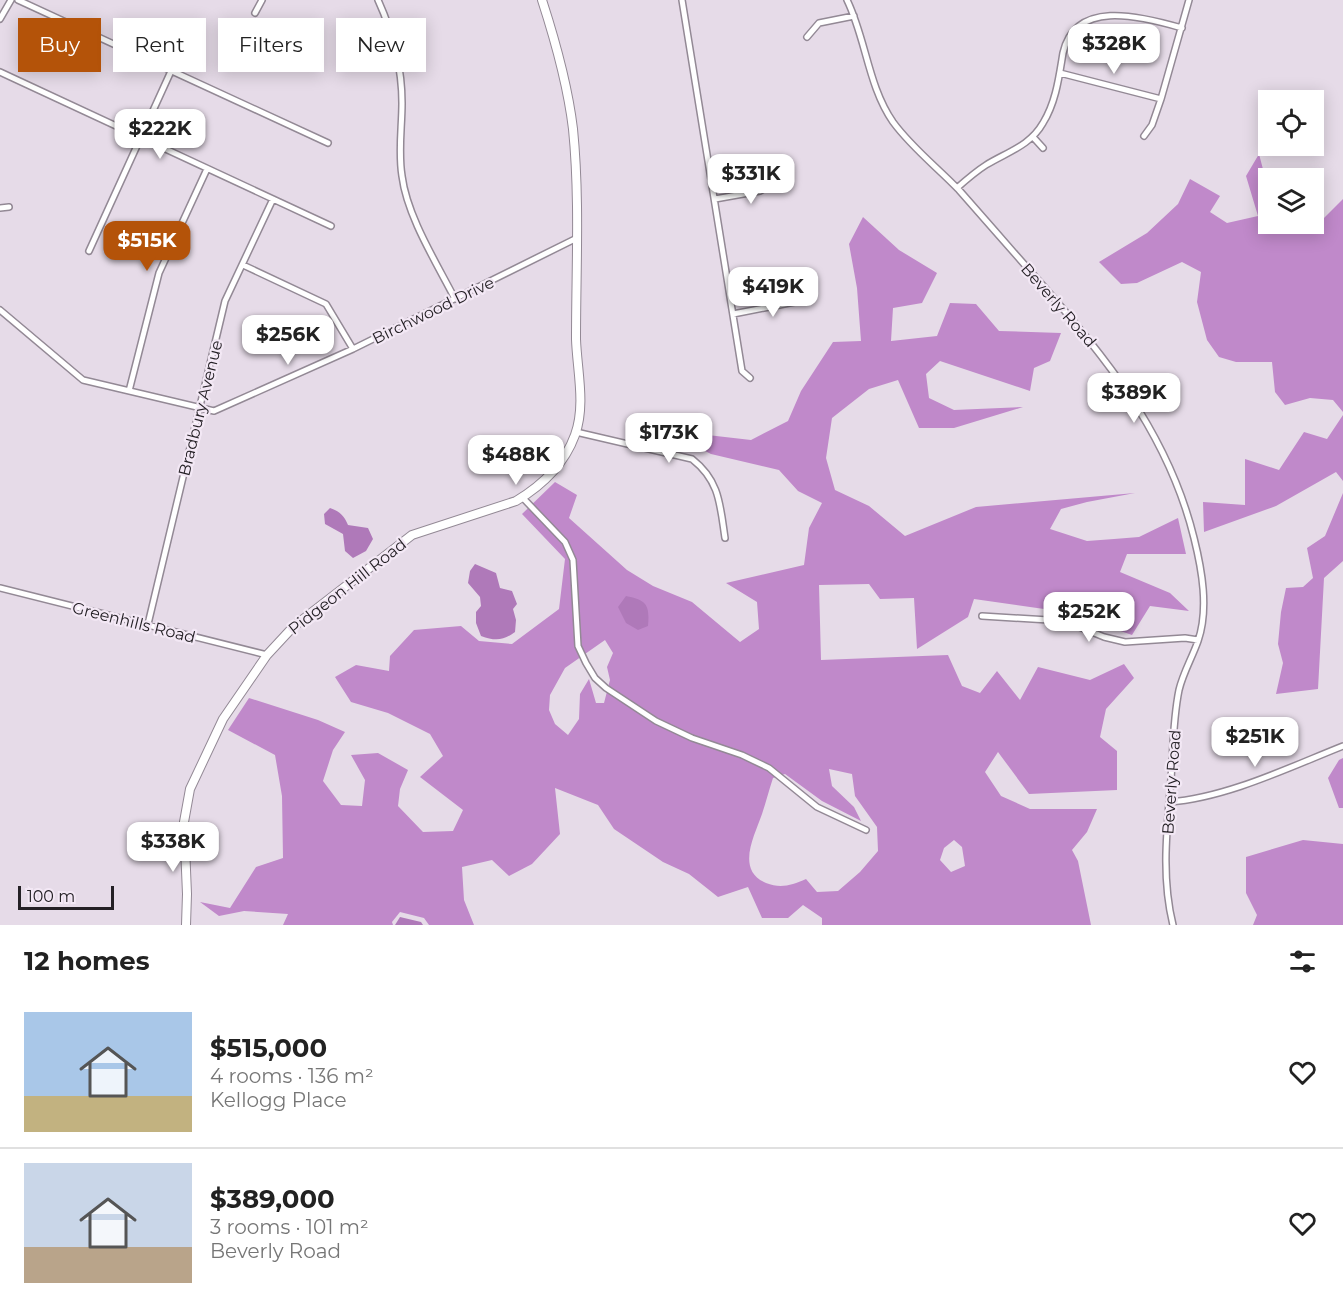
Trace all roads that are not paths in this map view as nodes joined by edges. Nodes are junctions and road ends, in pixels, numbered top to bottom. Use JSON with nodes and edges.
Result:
{"nodes":[{"id":1,"x":11,"y":0,"type":"edge"},
{"id":2,"x":18,"y":0,"type":"edge"},
{"id":3,"x":262,"y":0,"type":"edge"},
{"id":4,"x":378,"y":0,"type":"edge"},
{"id":5,"x":542,"y":0,"type":"edge"},
{"id":6,"x":682,"y":0,"type":"edge"},
{"id":7,"x":847,"y":0,"type":"edge"},
{"id":8,"x":1189,"y":0,"type":"edge"},
{"id":9,"x":1111,"y":9,"type":"dead end"},
{"id":10,"x":255,"y":13,"type":"dead end"},
{"id":11,"x":855,"y":16,"type":"junction"},
{"id":12,"x":1082,"y":16,"type":"dead end"},
{"id":13,"x":0,"y":19,"type":"edge"},
{"id":14,"x":1182,"y":28,"type":"junction"},
{"id":15,"x":807,"y":37,"type":"dead end"},
{"id":16,"x":113,"y":43,"type":"edge"},
{"id":17,"x":0,"y":72,"type":"edge"},
{"id":18,"x":171,"y":72,"type":"edge"},
{"id":19,"x":178,"y":72,"type":"edge"},
{"id":20,"x":1060,"y":73,"type":"junction"},
{"id":21,"x":1161,"y":99,"type":"junction"},
{"id":22,"x":1144,"y":136,"type":"dead end"},
{"id":23,"x":1033,"y":137,"type":"junction"},
{"id":24,"x":141,"y":138,"type":"junction"},
{"id":25,"x":328,"y":143,"type":"dead end"},
{"id":26,"x":1043,"y":148,"type":"dead end"},
{"id":27,"x":207,"y":169,"type":"junction"},
{"id":28,"x":775,"y":182,"type":"dead end"},
{"id":29,"x":957,"y":188,"type":"junction"},
{"id":30,"x":273,"y":199,"type":"junction"},
{"id":31,"x":715,"y":199,"type":"junction"},
{"id":32,"x":9,"y":207,"type":"dead end"},
{"id":33,"x":0,"y":208,"type":"edge"},
{"id":34,"x":331,"y":226,"type":"dead end"},
{"id":35,"x":577,"y":238,"type":"junction"},
{"id":36,"x":89,"y":251,"type":"dead end"},
{"id":37,"x":243,"y":265,"type":"junction"},
{"id":38,"x":455,"y":299,"type":"junction"},
{"id":39,"x":810,"y":299,"type":"dead end"},
{"id":40,"x":0,"y":310,"type":"edge"},
{"id":41,"x":732,"y":314,"type":"junction"},
{"id":42,"x":353,"y":349,"type":"junction"},
{"id":43,"x":750,"y":378,"type":"dead end"},
{"id":44,"x":129,"y":391,"type":"junction"},
{"id":45,"x":199,"y":409,"type":"junction"},
{"id":46,"x":576,"y":432,"type":"junction"},
{"id":47,"x":522,"y":497,"type":"junction"},
{"id":48,"x":725,"y":538,"type":"dead end"},
{"id":49,"x":0,"y":588,"type":"edge"},
{"id":50,"x":982,"y":616,"type":"dead end"},
{"id":51,"x":148,"y":624,"type":"junction"},
{"id":52,"x":1198,"y":640,"type":"junction"},
{"id":53,"x":267,"y":655,"type":"junction"},
{"id":54,"x":1343,"y":746,"type":"edge"},
{"id":55,"x":1169,"y":802,"type":"junction"},
{"id":56,"x":866,"y":830,"type":"dead end"},
{"id":57,"x":186,"y":925,"type":"edge"},
{"id":58,"x":1173,"y":925,"type":"edge"}],
"edges":[{"from":1,"to":13,"type":"street"},
{"from":2,"to":16,"type":"street"},
{"from":3,"to":10,"type":"street"},
{"from":4,"to":38,"type":"street"},
{"from":5,"to":35,"type":"street","name":"Pidgeon Hill Road"},
{"from":6,"to":31,"type":"street"},
{"from":7,"to":11,"type":"street","name":"Beverly Road"},
{"from":8,"to":14,"type":"street"},
{"from":9,"to":14,"type":"street"},
{"from":11,"to":15,"type":"street"},
{"from":11,"to":29,"type":"street","name":"Beverly Road"},
{"from":12,"to":20,"type":"street"},
{"from":14,"to":21,"type":"street"},
{"from":17,"to":24,"type":"street"},
{"from":18,"to":24,"type":"street"},
{"from":19,"to":25,"type":"street"},
{"from":20,"to":21,"type":"street"},
{"from":20,"to":23,"type":"street"},
{"from":21,"to":22,"type":"street"},
{"from":23,"to":26,"type":"street"},
{"from":23,"to":29,"type":"street"},
{"from":24,"to":27,"type":"street"},
{"from":24,"to":36,"type":"street"},
{"from":27,"to":30,"type":"street"},
{"from":27,"to":44,"type":"street"},
{"from":28,"to":31,"type":"street"},
{"from":29,"to":52,"type":"street","name":"Beverly Road"},
{"from":30,"to":34,"type":"street"},
{"from":30,"to":37,"type":"street","name":"Bradbury Avenue"},
{"from":31,"to":41,"type":"street"},
{"from":32,"to":33,"type":"street"},
{"from":35,"to":38,"type":"street","name":"Birchwood Drive"},
{"from":35,"to":46,"type":"street","name":"Pidgeon Hill Road"},
{"from":37,"to":42,"type":"street"},
{"from":37,"to":45,"type":"street","name":"Bradbury Avenue"},
{"from":38,"to":42,"type":"street","name":"Birchwood Drive"},
{"from":39,"to":41,"type":"street"},
{"from":40,"to":44,"type":"street","name":"Birchwood Drive"},
{"from":41,"to":43,"type":"street"},
{"from":42,"to":45,"type":"street","name":"Birchwood Drive"},
{"from":44,"to":45,"type":"street","name":"Birchwood Drive"},
{"from":45,"to":51,"type":"street","name":"Bradbury Avenue"},
{"from":46,"to":47,"type":"street","name":"Pidgeon Hill Road"},
{"from":46,"to":48,"type":"street"},
{"from":47,"to":53,"type":"street","name":"Pidgeon Hill Road"},
{"from":47,"to":56,"type":"street"},
{"from":49,"to":51,"type":"street","name":"Greenhills Road"},
{"from":50,"to":52,"type":"street"},
{"from":51,"to":53,"type":"street","name":"Greenhills Road"},
{"from":52,"to":55,"type":"street","name":"Beverly Road"},
{"from":53,"to":57,"type":"street","name":"Pidgeon Hill Road"},
{"from":54,"to":55,"type":"street"},
{"from":55,"to":58,"type":"street","name":"Beverly Road"}]}
